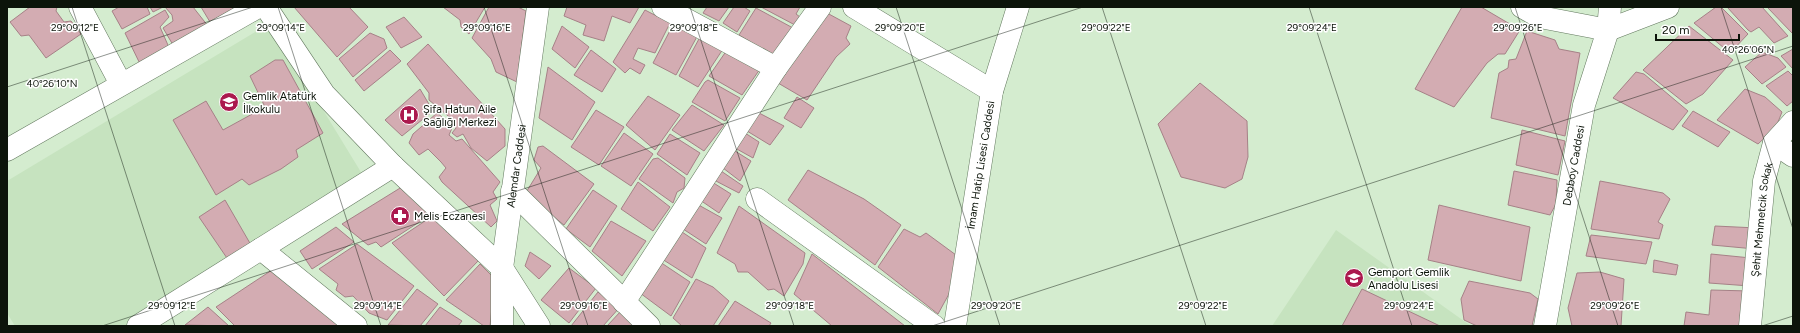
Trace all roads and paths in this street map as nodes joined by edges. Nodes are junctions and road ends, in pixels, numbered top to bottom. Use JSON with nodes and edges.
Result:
{"nodes":[{"id":1,"x":80,"y":7,"type":"edge"},
{"id":2,"x":258,"y":7,"type":"edge"},
{"id":3,"x":266,"y":7,"type":"edge"},
{"id":4,"x":538,"y":7,"type":"edge"},
{"id":5,"x":663,"y":7,"type":"edge"},
{"id":6,"x":820,"y":7,"type":"edge"},
{"id":7,"x":854,"y":7,"type":"edge"},
{"id":8,"x":1018,"y":7,"type":"edge"},
{"id":9,"x":1522,"y":7,"type":"edge"},
{"id":10,"x":1610,"y":7,"type":"edge"},
{"id":11,"x":1668,"y":7,"type":"edge"},
{"id":12,"x":1608,"y":30,"type":"junction"},
{"id":13,"x":776,"y":68,"type":"junction"},
{"id":14,"x":122,"y":84,"type":"junction"},
{"id":15,"x":992,"y":91,"type":"junction"},
{"id":16,"x":1793,"y":122,"type":"edge"},
{"id":17,"x":1774,"y":143,"type":"junction"},
{"id":18,"x":7,"y":150,"type":"edge"},
{"id":19,"x":1793,"y":156,"type":"edge"},
{"id":20,"x":393,"y":166,"type":"junction"},
{"id":21,"x":512,"y":191,"type":"junction"},
{"id":22,"x":757,"y":199,"type":"dead end"},
{"id":23,"x":261,"y":249,"type":"junction"},
{"id":24,"x":502,"y":268,"type":"junction"},
{"id":25,"x":624,"y":302,"type":"junction"},
{"id":26,"x":138,"y":326,"type":"edge"},
{"id":27,"x":356,"y":326,"type":"edge"},
{"id":28,"x":502,"y":326,"type":"edge"},
{"id":29,"x":539,"y":326,"type":"edge"},
{"id":30,"x":649,"y":326,"type":"edge"},
{"id":31,"x":934,"y":326,"type":"edge"},
{"id":32,"x":955,"y":326,"type":"edge"},
{"id":33,"x":1545,"y":326,"type":"edge"},
{"id":34,"x":1750,"y":326,"type":"edge"}],
"edges":[{"from":1,"to":14,"type":"street"},
{"from":2,"to":14,"type":"street"},
{"from":3,"to":20,"type":"street"},
{"from":4,"to":21,"type":"street","name":"Alemdar Caddesi"},
{"from":5,"to":13,"type":"street"},
{"from":6,"to":13,"type":"street"},
{"from":7,"to":15,"type":"street"},
{"from":8,"to":15,"type":"street","name":"İmam Hatip Lisesi Caddesi"},
{"from":9,"to":12,"type":"street"},
{"from":10,"to":12,"type":"street","name":"Debboy Caddesi"},
{"from":11,"to":12,"type":"street"},
{"from":12,"to":33,"type":"street","name":"Debboy Caddesi"},
{"from":13,"to":25,"type":"street"},
{"from":14,"to":18,"type":"street"},
{"from":15,"to":32,"type":"street","name":"İmam Hatip Lisesi Caddesi"},
{"from":16,"to":17,"type":"street","name":"Şehit Mehmetcik Sokak"},
{"from":17,"to":19,"type":"street"},
{"from":17,"to":34,"type":"street","name":"Şehit Mehmetcik Sokak"},
{"from":20,"to":23,"type":"street"},
{"from":20,"to":24,"type":"street"},
{"from":21,"to":24,"type":"street","name":"Alemdar Caddesi"},
{"from":21,"to":25,"type":"street"},
{"from":22,"to":31,"type":"street"},
{"from":23,"to":26,"type":"street"},
{"from":23,"to":27,"type":"street"},
{"from":24,"to":28,"type":"street","name":"Alemdar Caddesi"},
{"from":24,"to":29,"type":"street"},
{"from":25,"to":30,"type":"street"}]}
